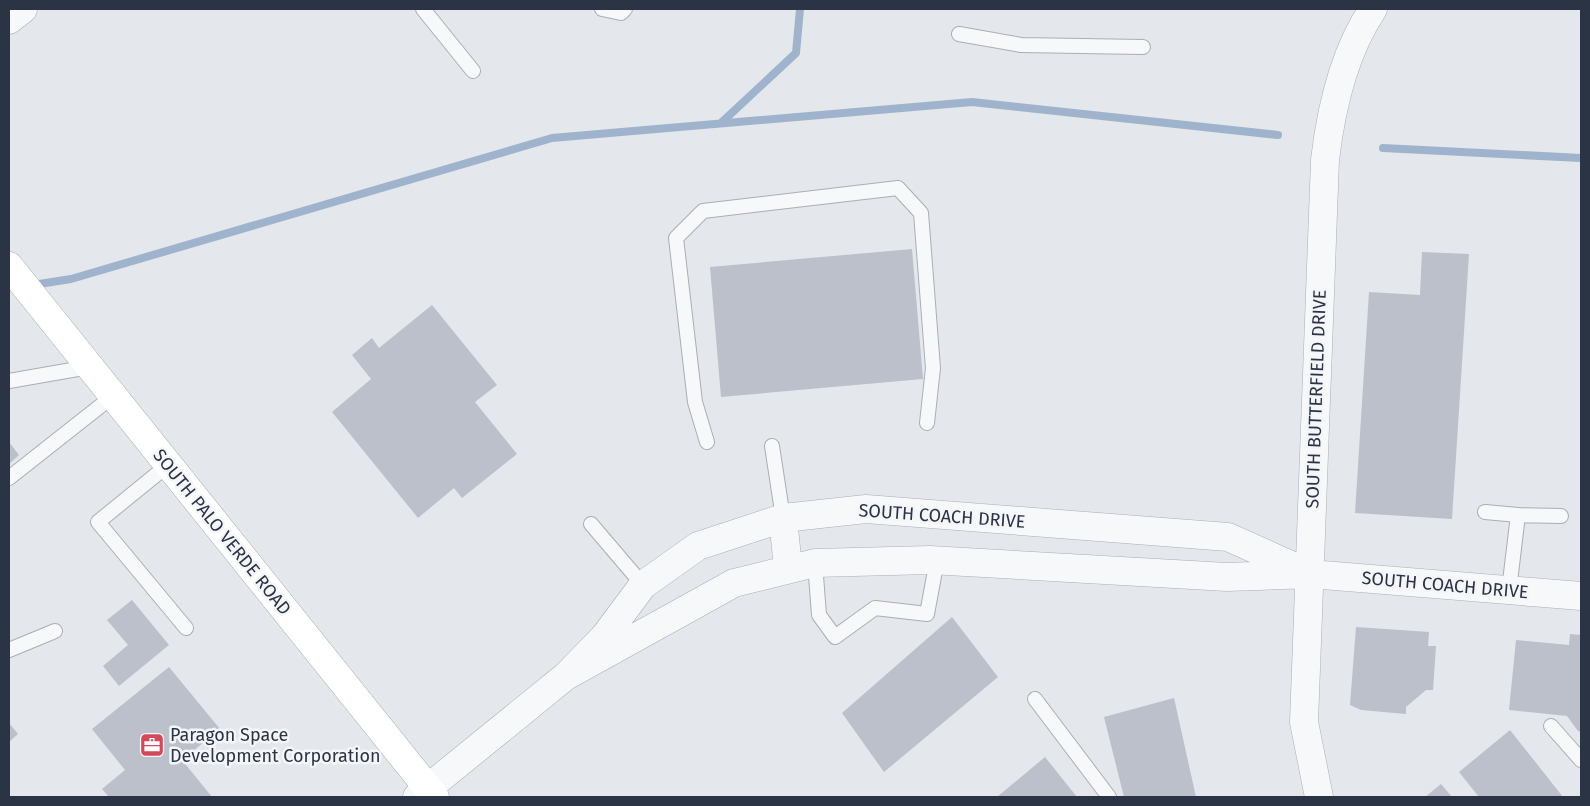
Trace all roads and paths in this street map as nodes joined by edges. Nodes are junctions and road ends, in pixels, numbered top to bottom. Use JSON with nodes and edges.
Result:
{"nodes":[{"id":1,"x":23,"y":9,"type":"edge"},
{"id":2,"x":423,"y":9,"type":"edge"},
{"id":3,"x":602,"y":9,"type":"edge"},
{"id":4,"x":625,"y":9,"type":"edge"},
{"id":5,"x":1373,"y":9,"type":"edge"},
{"id":6,"x":9,"y":20,"type":"edge"},
{"id":7,"x":959,"y":34,"type":"dead end"},
{"id":8,"x":1143,"y":47,"type":"dead end"},
{"id":9,"x":473,"y":71,"type":"dead end"},
{"id":10,"x":9,"y":266,"type":"edge"},
{"id":11,"x":89,"y":367,"type":"junction"},
{"id":12,"x":9,"y":381,"type":"edge"},
{"id":13,"x":113,"y":396,"type":"junction"},
{"id":14,"x":927,"y":423,"type":"dead end"},
{"id":15,"x":707,"y":442,"type":"dead end"},
{"id":16,"x":772,"y":446,"type":"dead end"},
{"id":17,"x":168,"y":465,"type":"junction"},
{"id":18,"x":9,"y":478,"type":"edge"},
{"id":19,"x":1485,"y":512,"type":"dead end"},
{"id":20,"x":1518,"y":514,"type":"junction"},
{"id":21,"x":1561,"y":516,"type":"dead end"},
{"id":22,"x":783,"y":518,"type":"junction"},
{"id":23,"x":591,"y":524,"type":"dead end"},
{"id":24,"x":937,"y":560,"type":"junction"},
{"id":25,"x":815,"y":563,"type":"junction"},
{"id":26,"x":788,"y":568,"type":"junction"},
{"id":27,"x":1310,"y":574,"type":"junction"},
{"id":28,"x":643,"y":585,"type":"junction"},
{"id":29,"x":1509,"y":590,"type":"junction"},
{"id":30,"x":1581,"y":596,"type":"edge"},
{"id":31,"x":186,"y":628,"type":"dead end"},
{"id":32,"x":55,"y":631,"type":"dead end"},
{"id":33,"x":9,"y":650,"type":"edge"},
{"id":34,"x":566,"y":676,"type":"junction"},
{"id":35,"x":1035,"y":699,"type":"dead end"},
{"id":36,"x":1551,"y":726,"type":"dead end"},
{"id":37,"x":1581,"y":760,"type":"edge"},
{"id":38,"x":427,"y":794,"type":"edge"},
{"id":39,"x":1109,"y":797,"type":"edge"},
{"id":40,"x":1320,"y":797,"type":"edge"}],
"edges":[{"from":1,"to":6,"type":"street"},
{"from":2,"to":9,"type":"lane"},
{"from":3,"to":4,"type":"lane"},
{"from":5,"to":27,"type":"street","name":"SOUTH BUTTERFIELD DRIVE"},
{"from":7,"to":8,"type":"lane"},
{"from":10,"to":11,"type":"main road","name":"SOUTH PALO VERDE ROAD"},
{"from":11,"to":12,"type":"lane"},
{"from":11,"to":13,"type":"main road","name":"SOUTH PALO VERDE ROAD"},
{"from":13,"to":17,"type":"main road","name":"SOUTH PALO VERDE ROAD"},
{"from":13,"to":18,"type":"lane"},
{"from":14,"to":15,"type":"lane"},
{"from":16,"to":22,"type":"lane"},
{"from":17,"to":31,"type":"lane"},
{"from":17,"to":38,"type":"main road","name":"SOUTH PALO VERDE ROAD"},
{"from":19,"to":20,"type":"lane"},
{"from":20,"to":21,"type":"lane"},
{"from":20,"to":29,"type":"lane"},
{"from":22,"to":26,"type":"street"},
{"from":22,"to":27,"type":"street","name":"SOUTH COACH DRIVE"},
{"from":22,"to":28,"type":"street","name":"SOUTH COACH DRIVE"},
{"from":23,"to":28,"type":"lane"},
{"from":24,"to":25,"type":"street","name":"SOUTH COACH DRIVE"},
{"from":24,"to":25,"type":"lane"},
{"from":24,"to":27,"type":"street","name":"SOUTH COACH DRIVE"},
{"from":25,"to":26,"type":"street","name":"SOUTH COACH DRIVE"},
{"from":26,"to":34,"type":"street","name":"SOUTH COACH DRIVE"},
{"from":27,"to":29,"type":"street","name":"SOUTH COACH DRIVE"},
{"from":27,"to":40,"type":"street","name":"SOUTH BUTTERFIELD DRIVE"},
{"from":28,"to":34,"type":"street","name":"SOUTH COACH DRIVE"},
{"from":29,"to":30,"type":"street","name":"SOUTH COACH DRIVE"},
{"from":32,"to":33,"type":"lane"},
{"from":34,"to":38,"type":"street","name":"SOUTH COACH DRIVE"},
{"from":35,"to":39,"type":"lane"},
{"from":36,"to":37,"type":"lane"}]}
